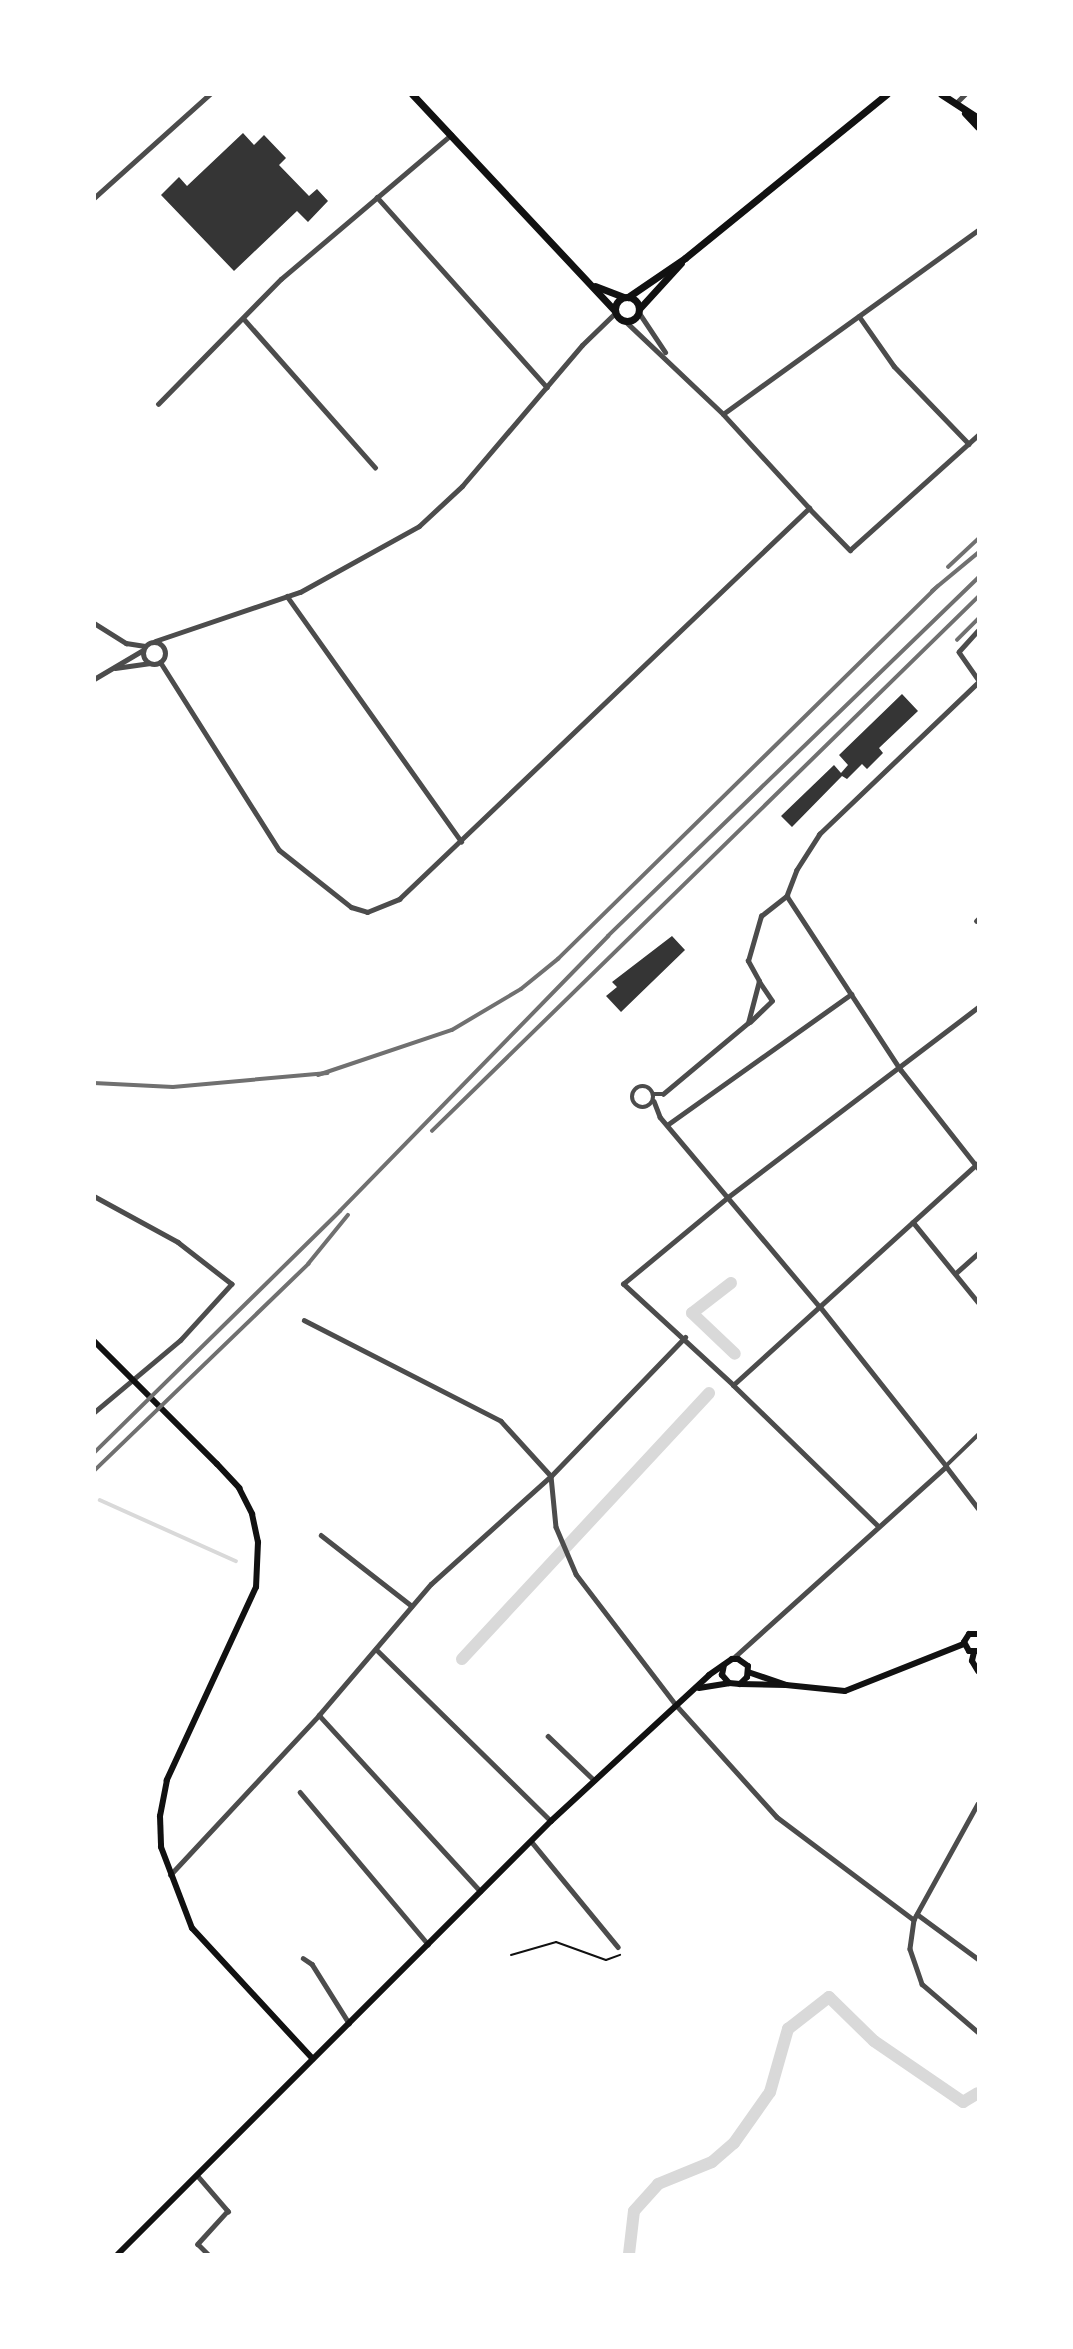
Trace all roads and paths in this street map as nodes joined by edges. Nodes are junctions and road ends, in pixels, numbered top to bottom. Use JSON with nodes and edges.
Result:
{"nodes":[{"id":1,"x":210,"y":94,"type":"edge"},
{"id":2,"x":412,"y":94,"type":"edge"},
{"id":3,"x":887,"y":94,"type":"edge"},
{"id":4,"x":941,"y":94,"type":"edge"},
{"id":5,"x":965,"y":94,"type":"edge"},
{"id":6,"x":957,"y":106,"type":"junction"},
{"id":7,"x":978,"y":118,"type":"edge"},
{"id":8,"x":978,"y":127,"type":"edge"},
{"id":9,"x":452,"y":134,"type":"junction"},
{"id":10,"x":377,"y":197,"type":"junction"},
{"id":11,"x":94,"y":198,"type":"edge"},
{"id":12,"x":978,"y":230,"type":"edge"},
{"id":13,"x":685,"y":258,"type":"junction"},
{"id":14,"x":591,"y":284,"type":"junction"},
{"id":15,"x":626,"y":297,"type":"junction"},
{"id":16,"x":639,"y":311,"type":"junction"},
{"id":17,"x":614,"y":312,"type":"junction"},
{"id":18,"x":859,"y":316,"type":"junction"},
{"id":19,"x":244,"y":320,"type":"junction"},
{"id":20,"x":625,"y":321,"type":"junction"},
{"id":21,"x":675,"y":366,"type":"junction"},
{"id":22,"x":547,"y":388,"type":"junction"},
{"id":23,"x":158,"y":404,"type":"dead end"},
{"id":24,"x":723,"y":414,"type":"junction"},
{"id":25,"x":978,"y":435,"type":"edge"},
{"id":26,"x":969,"y":444,"type":"junction"},
{"id":27,"x":375,"y":467,"type":"dead end"},
{"id":28,"x":809,"y":508,"type":"junction"},
{"id":29,"x":287,"y":596,"type":"junction"},
{"id":30,"x":94,"y":623,"type":"edge"},
{"id":31,"x":978,"y":631,"type":"edge"},
{"id":32,"x":155,"y":641,"type":"junction"},
{"id":33,"x":144,"y":648,"type":"junction"},
{"id":34,"x":160,"y":662,"type":"junction"},
{"id":35,"x":149,"y":663,"type":"junction"},
{"id":36,"x":112,"y":668,"type":"junction"},
{"id":37,"x":94,"y":679,"type":"edge"},
{"id":38,"x":978,"y":681,"type":"edge"},
{"id":39,"x":462,"y":842,"type":"junction"},
{"id":40,"x":787,"y":896,"type":"junction"},
{"id":41,"x":759,"y":981,"type":"junction"},
{"id":42,"x":851,"y":994,"type":"junction"},
{"id":43,"x":978,"y":1007,"type":"edge"},
{"id":44,"x":748,"y":1023,"type":"junction"},
{"id":45,"x":901,"y":1070,"type":"junction"},
{"id":46,"x":654,"y":1094,"type":"junction"},
{"id":47,"x":654,"y":1101,"type":"junction"},
{"id":48,"x":645,"y":1108,"type":"junction"},
{"id":49,"x":660,"y":1117,"type":"junction"},
{"id":50,"x":667,"y":1125,"type":"junction"},
{"id":51,"x":978,"y":1165,"type":"edge"},
{"id":52,"x":94,"y":1196,"type":"edge"},
{"id":53,"x":728,"y":1197,"type":"junction"},
{"id":54,"x":913,"y":1222,"type":"junction"},
{"id":55,"x":978,"y":1253,"type":"edge"},
{"id":56,"x":956,"y":1273,"type":"junction"},
{"id":57,"x":978,"y":1302,"type":"edge"},
{"id":58,"x":820,"y":1307,"type":"junction"},
{"id":59,"x":304,"y":1320,"type":"dead end"},
{"id":60,"x":685,"y":1337,"type":"junction"},
{"id":61,"x":94,"y":1341,"type":"edge"},
{"id":62,"x":733,"y":1385,"type":"junction"},
{"id":63,"x":94,"y":1413,"type":"edge"},
{"id":64,"x":978,"y":1435,"type":"edge"},
{"id":65,"x":946,"y":1466,"type":"junction"},
{"id":66,"x":551,"y":1476,"type":"junction"},
{"id":67,"x":978,"y":1508,"type":"edge"},
{"id":68,"x":878,"y":1527,"type":"junction"},
{"id":69,"x":321,"y":1535,"type":"dead end"},
{"id":70,"x":412,"y":1606,"type":"junction"},
{"id":71,"x":978,"y":1634,"type":"edge"},
{"id":72,"x":964,"y":1644,"type":"junction"},
{"id":73,"x":376,"y":1649,"type":"junction"},
{"id":74,"x":976,"y":1651,"type":"edge"},
{"id":75,"x":732,"y":1659,"type":"junction"},
{"id":76,"x":724,"y":1665,"type":"junction"},
{"id":77,"x":978,"y":1671,"type":"edge"},
{"id":78,"x":748,"y":1672,"type":"junction"},
{"id":79,"x":729,"y":1684,"type":"junction"},
{"id":80,"x":740,"y":1684,"type":"junction"},
{"id":81,"x":786,"y":1685,"type":"junction"},
{"id":82,"x":697,"y":1689,"type":"junction"},
{"id":83,"x":677,"y":1706,"type":"junction"},
{"id":84,"x":319,"y":1715,"type":"junction"},
{"id":85,"x":548,"y":1736,"type":"dead end"},
{"id":86,"x":594,"y":1780,"type":"junction"},
{"id":87,"x":300,"y":1792,"type":"dead end"},
{"id":88,"x":978,"y":1804,"type":"edge"},
{"id":89,"x":551,"y":1821,"type":"junction"},
{"id":90,"x":531,"y":1841,"type":"junction"},
{"id":91,"x":169,"y":1875,"type":"junction"},
{"id":92,"x":480,"y":1891,"type":"junction"},
{"id":93,"x":916,"y":1917,"type":"junction"},
{"id":94,"x":428,"y":1944,"type":"junction"},
{"id":95,"x":618,"y":1947,"type":"joint"},
{"id":96,"x":511,"y":1955,"type":"dead end"},
{"id":97,"x":303,"y":1958,"type":"dead end"},
{"id":98,"x":978,"y":1959,"type":"edge"},
{"id":99,"x":349,"y":2023,"type":"junction"},
{"id":100,"x":978,"y":2032,"type":"edge"},
{"id":101,"x":313,"y":2059,"type":"junction"},
{"id":102,"x":197,"y":2175,"type":"junction"},
{"id":103,"x":118,"y":2255,"type":"edge"},
{"id":104,"x":208,"y":2255,"type":"edge"}],
"edges":[{"from":1,"to":11,"type":"street"},
{"from":2,"to":9,"type":"main road"},
{"from":3,"to":13,"type":"main road"},
{"from":4,"to":6,"type":"main road"},
{"from":5,"to":6,"type":"street"},
{"from":6,"to":7,"type":"main road"},
{"from":6,"to":8,"type":"main road"},
{"from":9,"to":10,"type":"street"},
{"from":9,"to":14,"type":"main road"},
{"from":10,"to":19,"type":"street"},
{"from":10,"to":22,"type":"street"},
{"from":12,"to":18,"type":"street"},
{"from":13,"to":15,"type":"main road"},
{"from":13,"to":16,"type":"main road"},
{"from":14,"to":15,"type":"main road"},
{"from":14,"to":17,"type":"main road"},
{"from":15,"to":16,"type":"main road"},
{"from":15,"to":17,"type":"main road"},
{"from":16,"to":20,"type":"main road"},
{"from":16,"to":21,"type":"street"},
{"from":17,"to":20,"type":"main road"},
{"from":17,"to":22,"type":"street"},
{"from":18,"to":24,"type":"street"},
{"from":18,"to":26,"type":"street"},
{"from":19,"to":23,"type":"street"},
{"from":19,"to":27,"type":"street"},
{"from":20,"to":21,"type":"street"},
{"from":21,"to":24,"type":"street"},
{"from":22,"to":29,"type":"street"},
{"from":24,"to":28,"type":"street"},
{"from":25,"to":26,"type":"street"},
{"from":26,"to":28,"type":"street"},
{"from":28,"to":39,"type":"street"},
{"from":29,"to":32,"type":"street"},
{"from":29,"to":39,"type":"street"},
{"from":30,"to":33,"type":"street"},
{"from":31,"to":38,"type":"street"},
{"from":32,"to":33,"type":"street"},
{"from":32,"to":34,"type":"street"},
{"from":33,"to":35,"type":"street"},
{"from":33,"to":36,"type":"street"},
{"from":34,"to":35,"type":"street"},
{"from":34,"to":39,"type":"street"},
{"from":35,"to":36,"type":"street"},
{"from":36,"to":37,"type":"street"},
{"from":38,"to":40,"type":"street"},
{"from":40,"to":41,"type":"street"},
{"from":40,"to":42,"type":"street"},
{"from":41,"to":44,"type":"street"},
{"from":41,"to":44,"type":"street"},
{"from":42,"to":45,"type":"street"},
{"from":42,"to":50,"type":"street"},
{"from":43,"to":45,"type":"street"},
{"from":44,"to":46,"type":"street"},
{"from":45,"to":51,"type":"street"},
{"from":45,"to":53,"type":"street"},
{"from":46,"to":47,"type":"street"},
{"from":46,"to":48,"type":"street"},
{"from":47,"to":48,"type":"street"},
{"from":47,"to":49,"type":"street"},
{"from":48,"to":49,"type":"street"},
{"from":49,"to":50,"type":"street"},
{"from":50,"to":53,"type":"street"},
{"from":51,"to":54,"type":"street"},
{"from":52,"to":63,"type":"street"},
{"from":53,"to":58,"type":"street"},
{"from":53,"to":60,"type":"street"},
{"from":54,"to":56,"type":"street"},
{"from":54,"to":58,"type":"street"},
{"from":55,"to":56,"type":"street"},
{"from":56,"to":57,"type":"street"},
{"from":58,"to":62,"type":"street"},
{"from":58,"to":65,"type":"street"},
{"from":59,"to":66,"type":"street"},
{"from":60,"to":62,"type":"street"},
{"from":60,"to":66,"type":"street"},
{"from":61,"to":91,"type":"main road"},
{"from":62,"to":68,"type":"street"},
{"from":64,"to":65,"type":"street"},
{"from":65,"to":67,"type":"street"},
{"from":65,"to":68,"type":"street"},
{"from":66,"to":70,"type":"street"},
{"from":66,"to":83,"type":"street"},
{"from":68,"to":75,"type":"street"},
{"from":69,"to":70,"type":"street"},
{"from":70,"to":73,"type":"street"},
{"from":71,"to":72,"type":"main road"},
{"from":72,"to":74,"type":"main road"},
{"from":72,"to":81,"type":"main road"},
{"from":73,"to":84,"type":"street"},
{"from":73,"to":89,"type":"street"},
{"from":74,"to":77,"type":"main road"},
{"from":75,"to":76,"type":"main road"},
{"from":75,"to":78,"type":"main road"},
{"from":76,"to":79,"type":"main road"},
{"from":76,"to":82,"type":"main road"},
{"from":78,"to":80,"type":"main road"},
{"from":78,"to":81,"type":"main road"},
{"from":79,"to":80,"type":"main road"},
{"from":79,"to":82,"type":"main road"},
{"from":80,"to":81,"type":"main road"},
{"from":82,"to":83,"type":"main road"},
{"from":83,"to":86,"type":"main road"},
{"from":83,"to":93,"type":"street"},
{"from":84,"to":91,"type":"street"},
{"from":84,"to":92,"type":"street"},
{"from":85,"to":86,"type":"street"},
{"from":86,"to":89,"type":"main road"},
{"from":87,"to":94,"type":"street"},
{"from":88,"to":93,"type":"street"},
{"from":89,"to":90,"type":"main road"},
{"from":90,"to":92,"type":"main road"},
{"from":90,"to":95,"type":"street"},
{"from":91,"to":101,"type":"main road"},
{"from":92,"to":94,"type":"main road"},
{"from":93,"to":98,"type":"street"},
{"from":93,"to":100,"type":"street"},
{"from":94,"to":99,"type":"main road"},
{"from":95,"to":96,"type":"path"},
{"from":97,"to":99,"type":"street"},
{"from":99,"to":101,"type":"main road"},
{"from":101,"to":102,"type":"main road"},
{"from":102,"to":103,"type":"main road"},
{"from":102,"to":104,"type":"street"}]}
